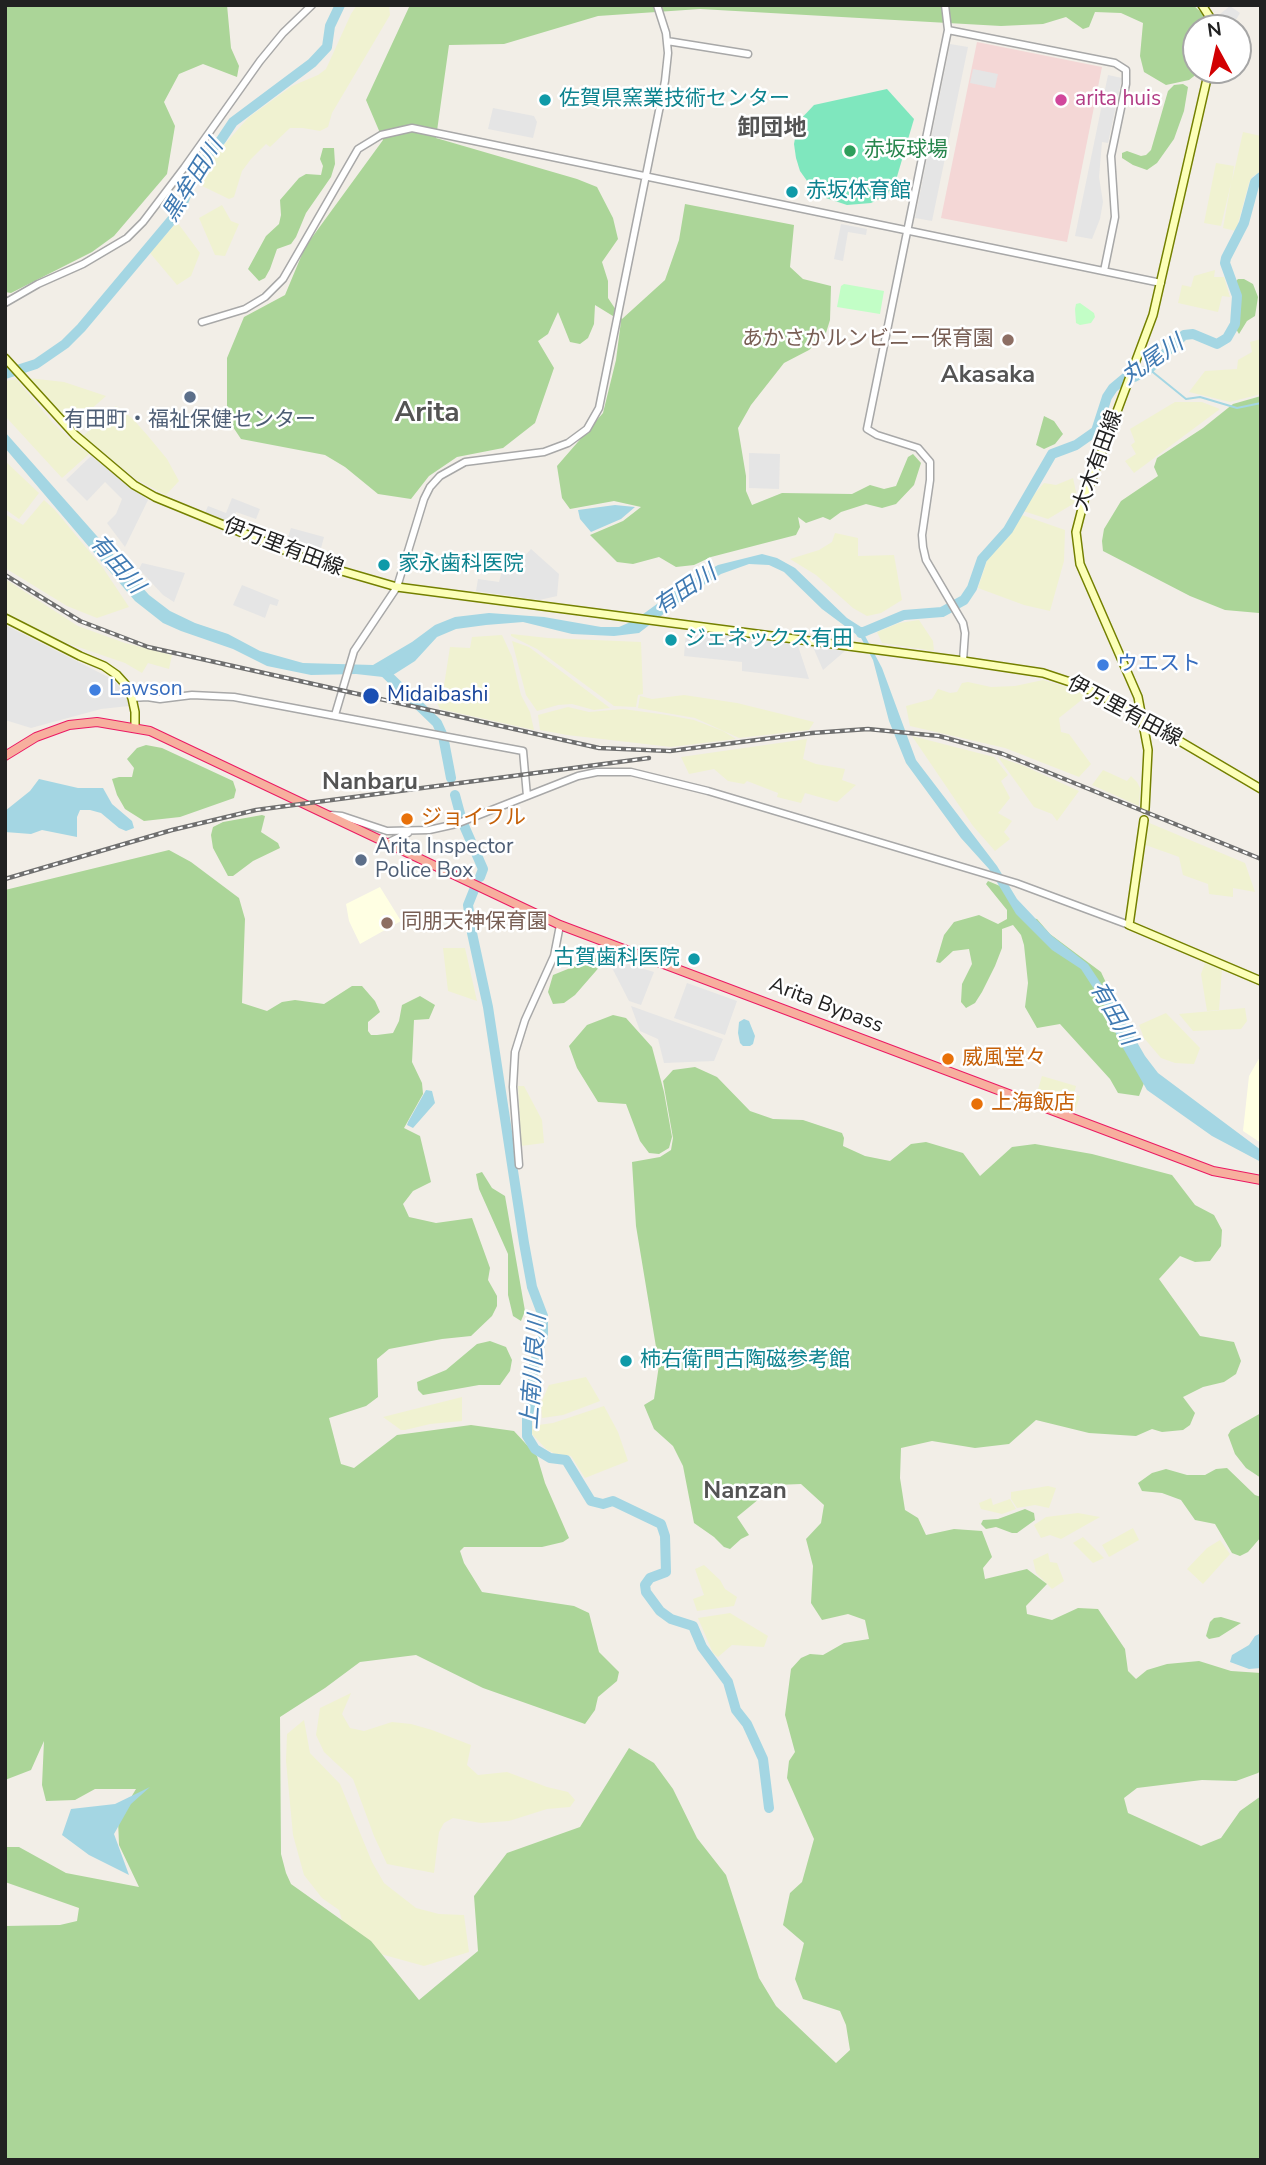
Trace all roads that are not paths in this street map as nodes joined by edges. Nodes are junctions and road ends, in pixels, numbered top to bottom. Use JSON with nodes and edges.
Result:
{"nodes":[{"id":1,"x":312,"y":5,"type":"edge"},
{"id":2,"x":657,"y":5,"type":"edge"},
{"id":3,"x":945,"y":5,"type":"edge"},
{"id":4,"x":948,"y":30,"type":"junction"},
{"id":5,"x":667,"y":41,"type":"junction"},
{"id":6,"x":748,"y":54,"type":"dead end"},
{"id":7,"x":1206,"y":84,"type":"edge"},
{"id":8,"x":644,"y":177,"type":"junction"},
{"id":9,"x":907,"y":231,"type":"junction"},
{"id":10,"x":1104,"y":271,"type":"junction"},
{"id":11,"x":1161,"y":283,"type":"junction"},
{"id":12,"x":5,"y":303,"type":"edge"},
{"id":13,"x":202,"y":322,"type":"dead end"},
{"id":14,"x":5,"y":358,"type":"edge"},
{"id":15,"x":397,"y":586,"type":"junction"},
{"id":16,"x":5,"y":618,"type":"edge"},
{"id":17,"x":963,"y":661,"type":"junction"},
{"id":18,"x":132,"y":698,"type":"junction"},
{"id":19,"x":335,"y":715,"type":"junction"},
{"id":20,"x":1142,"y":718,"type":"junction"},
{"id":21,"x":135,"y":726,"type":"junction"},
{"id":22,"x":5,"y":756,"type":"edge"},
{"id":23,"x":1261,"y":789,"type":"edge"},
{"id":24,"x":527,"y":796,"type":"junction"},
{"id":25,"x":1145,"y":809,"type":"dead end"},
{"id":26,"x":330,"y":815,"type":"junction"},
{"id":27,"x":1144,"y":820,"type":"dead end"},
{"id":28,"x":410,"y":832,"type":"junction"},
{"id":29,"x":387,"y":843,"type":"junction"},
{"id":30,"x":560,"y":925,"type":"junction"},
{"id":31,"x":1129,"y":925,"type":"junction"},
{"id":32,"x":1261,"y":981,"type":"edge"},
{"id":33,"x":520,"y":1164,"type":"dead end"},
{"id":34,"x":1261,"y":1180,"type":"edge"}],
"edges":[{"from":1,"to":12,"type":"street"},
{"from":2,"to":5,"type":"street"},
{"from":3,"to":4,"type":"street"},
{"from":4,"to":9,"type":"street"},
{"from":4,"to":10,"type":"street"},
{"from":5,"to":6,"type":"street"},
{"from":5,"to":8,"type":"street"},
{"from":7,"to":11,"type":"main road","name":"大木有田線"},
{"from":8,"to":9,"type":"street"},
{"from":8,"to":13,"type":"street"},
{"from":8,"to":15,"type":"street"},
{"from":9,"to":10,"type":"street"},
{"from":9,"to":17,"type":"street"},
{"from":10,"to":11,"type":"street"},
{"from":11,"to":20,"type":"main road","name":"大木有田線"},
{"from":14,"to":15,"type":"main road","name":"伊万里有田線"},
{"from":15,"to":17,"type":"main road","name":"伊万里有田線"},
{"from":15,"to":19,"type":"street"},
{"from":16,"to":18,"type":"main road"},
{"from":17,"to":20,"type":"main road","name":"伊万里有田線"},
{"from":18,"to":19,"type":"street"},
{"from":18,"to":21,"type":"main road"},
{"from":19,"to":24,"type":"street"},
{"from":20,"to":23,"type":"main road","name":"伊万里有田線"},
{"from":20,"to":25,"type":"main road","name":"大木有田線"},
{"from":21,"to":22,"type":"highway","name":"Arita Bypass"},
{"from":21,"to":26,"type":"highway","name":"Arita Bypass"},
{"from":24,"to":28,"type":"street"},
{"from":24,"to":31,"type":"street"},
{"from":26,"to":28,"type":"street"},
{"from":26,"to":29,"type":"highway","name":"Arita Bypass"},
{"from":27,"to":31,"type":"main road"},
{"from":28,"to":29,"type":"street"},
{"from":29,"to":30,"type":"highway","name":"Arita Bypass"},
{"from":30,"to":33,"type":"street"},
{"from":30,"to":34,"type":"highway","name":"Arita Bypass"},
{"from":31,"to":32,"type":"main road"}]}
